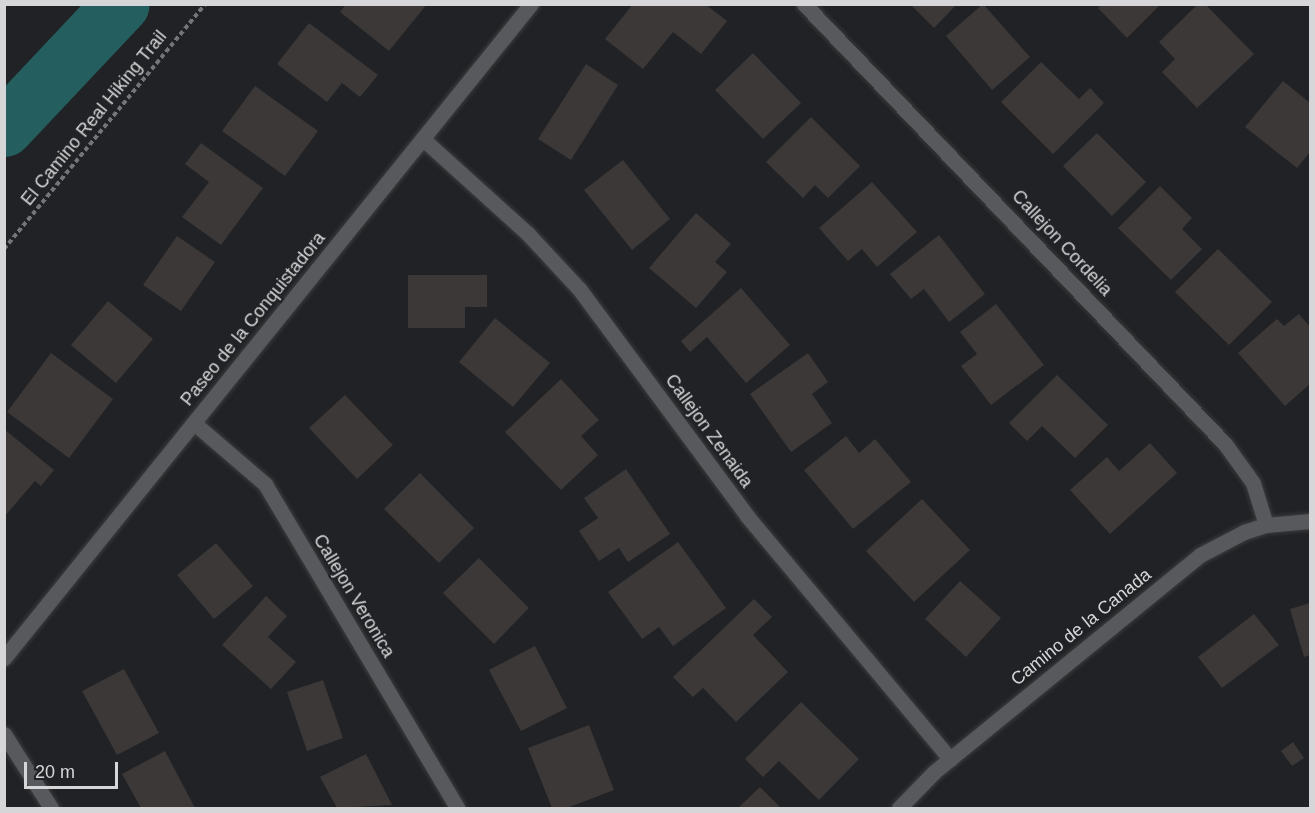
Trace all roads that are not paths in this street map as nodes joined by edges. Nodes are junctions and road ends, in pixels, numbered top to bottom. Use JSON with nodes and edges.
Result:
{"nodes":[{"id":1,"x":531,"y":4,"type":"edge"},
{"id":2,"x":804,"y":4,"type":"edge"},
{"id":3,"x":423,"y":139,"type":"junction"},
{"id":4,"x":194,"y":423,"type":"junction"},
{"id":5,"x":1311,"y":521,"type":"edge"},
{"id":6,"x":1266,"y":525,"type":"junction"},
{"id":7,"x":4,"y":658,"type":"edge"},
{"id":8,"x":4,"y":734,"type":"edge"},
{"id":9,"x":950,"y":759,"type":"junction"},
{"id":10,"x":51,"y":808,"type":"edge"},
{"id":11,"x":457,"y":808,"type":"edge"},
{"id":12,"x":899,"y":808,"type":"edge"}],
"edges":[{"from":1,"to":3,"type":"street","name":"Paseo de la Conquistadora"},
{"from":2,"to":6,"type":"street","name":"Callejon Cordelia"},
{"from":3,"to":4,"type":"street","name":"Paseo de la Conquistadora"},
{"from":3,"to":9,"type":"street","name":"Callejon Zenaida"},
{"from":4,"to":7,"type":"street","name":"Paseo de la Conquistadora"},
{"from":4,"to":11,"type":"street","name":"Callejon Veronica"},
{"from":5,"to":6,"type":"street","name":"Camino de la Canada"},
{"from":6,"to":9,"type":"street","name":"Camino de la Canada"},
{"from":8,"to":10,"type":"street"},
{"from":9,"to":12,"type":"street","name":"Camino de la Canada"}]}
